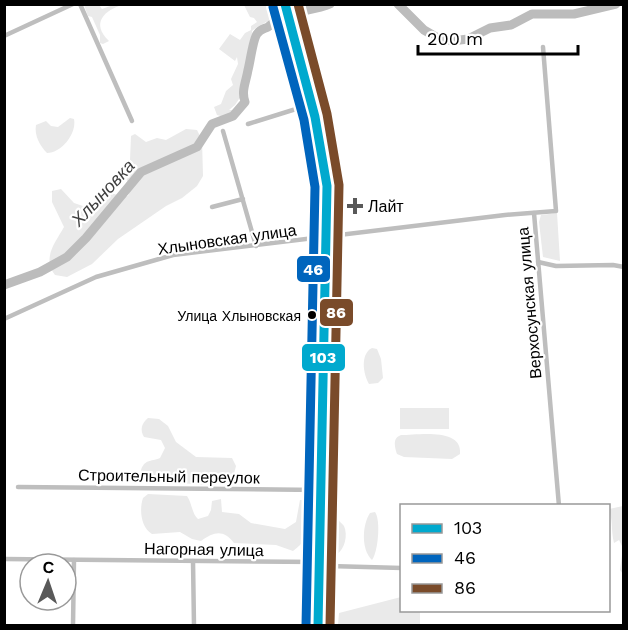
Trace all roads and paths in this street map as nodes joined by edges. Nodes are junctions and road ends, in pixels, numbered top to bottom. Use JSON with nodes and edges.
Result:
{"nodes":[{"id":1,"x":73,"y":4,"type":"edge"},
{"id":2,"x":80,"y":4,"type":"edge"},
{"id":3,"x":285,"y":4,"type":"edge"},
{"id":4,"x":4,"y":36,"type":"edge"},
{"id":5,"x":543,"y":47,"type":"dead end"},
{"id":6,"x":312,"y":104,"type":"junction"},
{"id":7,"x":132,"y":121,"type":"dead end"},
{"id":8,"x":248,"y":124,"type":"dead end"},
{"id":9,"x":223,"y":131,"type":"dead end"},
{"id":10,"x":243,"y":199,"type":"junction"},
{"id":11,"x":212,"y":207,"type":"dead end"},
{"id":12,"x":534,"y":213,"type":"junction"},
{"id":13,"x":327,"y":237,"type":"junction"},
{"id":14,"x":256,"y":246,"type":"junction"},
{"id":15,"x":538,"y":262,"type":"junction"},
{"id":16,"x":624,"y":267,"type":"edge"},
{"id":17,"x":4,"y":319,"type":"edge"},
{"id":18,"x":18,"y":487,"type":"dead end"},
{"id":19,"x":320,"y":490,"type":"junction"},
{"id":20,"x":559,"y":504,"type":"edge"},
{"id":21,"x":78,"y":560,"type":"edge"},
{"id":22,"x":193,"y":561,"type":"junction"},
{"id":23,"x":319,"y":562,"type":"junction"},
{"id":24,"x":400,"y":568,"type":"edge"},
{"id":25,"x":194,"y":626,"type":"edge"},
{"id":26,"x":318,"y":626,"type":"edge"}],
"edges":[{"from":1,"to":4,"type":"street"},
{"from":2,"to":7,"type":"street"},
{"from":3,"to":6,"type":"main road"},
{"from":5,"to":12,"type":"street","name":"Верхосунская улица"},
{"from":6,"to":8,"type":"street"},
{"from":6,"to":13,"type":"main road"},
{"from":9,"to":10,"type":"street"},
{"from":10,"to":11,"type":"street"},
{"from":10,"to":14,"type":"street"},
{"from":12,"to":13,"type":"street","name":"Хлыновская улица"},
{"from":12,"to":15,"type":"street","name":"Верхосунская улица"},
{"from":13,"to":14,"type":"street","name":"Хлыновская улица"},
{"from":13,"to":19,"type":"main road"},
{"from":14,"to":17,"type":"street","name":"Хлыновская улица"},
{"from":15,"to":16,"type":"street"},
{"from":15,"to":20,"type":"street","name":"Верхосунская улица"},
{"from":18,"to":19,"type":"street","name":"Строительный переулок"},
{"from":19,"to":23,"type":"main road"},
{"from":21,"to":22,"type":"street","name":"Нагорная улица"},
{"from":22,"to":23,"type":"street","name":"Нагорная улица"},
{"from":22,"to":25,"type":"street"},
{"from":23,"to":24,"type":"street","name":"Нагорная улица"},
{"from":23,"to":26,"type":"main road"}]}
